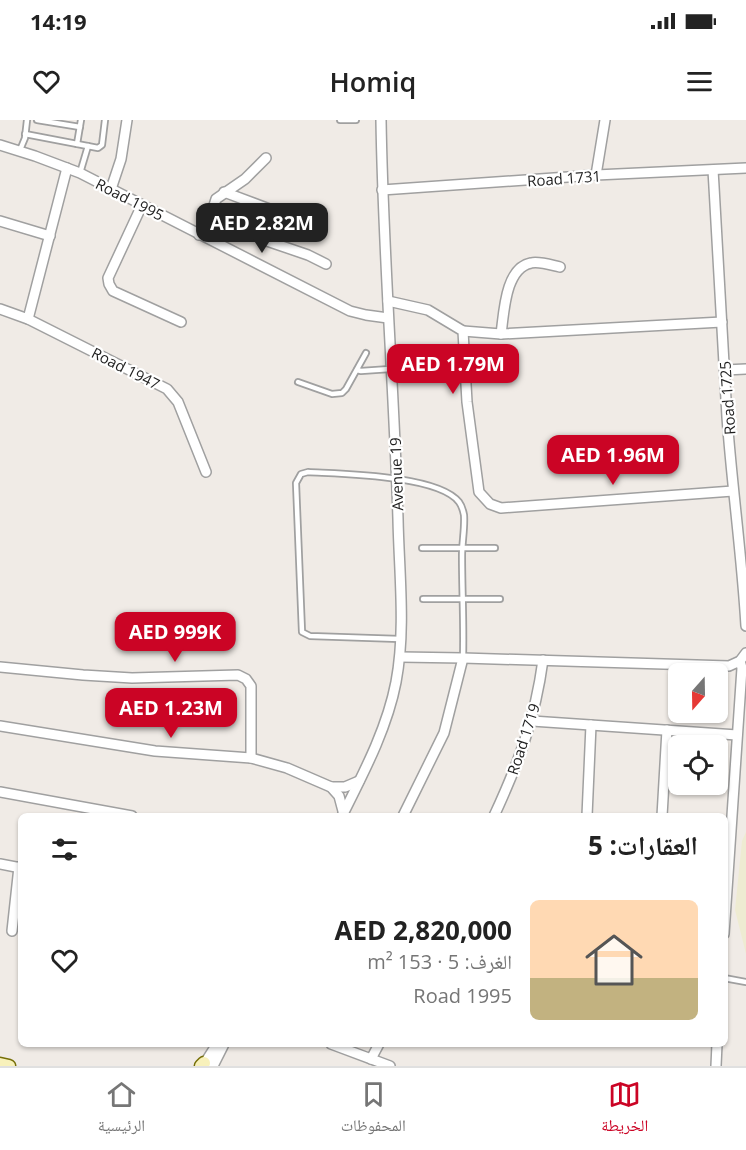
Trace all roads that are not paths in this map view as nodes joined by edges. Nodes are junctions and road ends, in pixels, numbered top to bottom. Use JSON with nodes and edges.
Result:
{"nodes":[{"id":1,"x":27,"y":120,"type":"edge"},
{"id":2,"x":37,"y":120,"type":"edge"},
{"id":3,"x":81,"y":120,"type":"edge"},
{"id":4,"x":105,"y":120,"type":"edge"},
{"id":5,"x":127,"y":120,"type":"edge"},
{"id":6,"x":340,"y":120,"type":"edge"},
{"id":7,"x":356,"y":120,"type":"edge"},
{"id":8,"x":381,"y":120,"type":"edge"},
{"id":9,"x":605,"y":120,"type":"edge"},
{"id":10,"x":80,"y":127,"type":"junction"},
{"id":11,"x":26,"y":134,"type":"junction"},
{"id":12,"x":77,"y":144,"type":"junction"},
{"id":13,"x":0,"y":145,"type":"edge"},
{"id":14,"x":88,"y":146,"type":"junction"},
{"id":15,"x":20,"y":150,"type":"junction"},
{"id":16,"x":266,"y":158,"type":"dead end"},
{"id":17,"x":67,"y":168,"type":"junction"},
{"id":18,"x":746,"y":168,"type":"edge"},
{"id":19,"x":713,"y":170,"type":"junction"},
{"id":20,"x":80,"y":173,"type":"junction"},
{"id":21,"x":596,"y":176,"type":"junction"},
{"id":22,"x":111,"y":189,"type":"junction"},
{"id":23,"x":382,"y":190,"type":"junction"},
{"id":24,"x":224,"y":192,"type":"junction"},
{"id":25,"x":142,"y":205,"type":"junction"},
{"id":26,"x":212,"y":214,"type":"junction"},
{"id":27,"x":0,"y":221,"type":"edge"},
{"id":28,"x":320,"y":228,"type":"dead end"},
{"id":29,"x":199,"y":235,"type":"junction"},
{"id":30,"x":50,"y":236,"type":"junction"},
{"id":31,"x":327,"y":264,"type":"dead end"},
{"id":32,"x":560,"y":267,"type":"dead end"},
{"id":33,"x":388,"y":301,"type":"junction"},
{"id":34,"x":0,"y":309,"type":"edge"},
{"id":35,"x":388,"y":318,"type":"junction"},
{"id":36,"x":28,"y":319,"type":"junction"},
{"id":37,"x":181,"y":322,"type":"dead end"},
{"id":38,"x":722,"y":322,"type":"junction"},
{"id":39,"x":463,"y":331,"type":"junction"},
{"id":40,"x":501,"y":334,"type":"junction"},
{"id":41,"x":366,"y":353,"type":"dead end"},
{"id":42,"x":390,"y":369,"type":"junction"},
{"id":43,"x":746,"y":369,"type":"edge"},
{"id":44,"x":357,"y":370,"type":"junction"},
{"id":45,"x":725,"y":370,"type":"junction"},
{"id":46,"x":298,"y":382,"type":"dead end"},
{"id":47,"x":206,"y":472,"type":"dead end"},
{"id":48,"x":396,"y":478,"type":"junction"},
{"id":49,"x":733,"y":491,"type":"junction"},
{"id":50,"x":462,"y":548,"type":"junction"},
{"id":51,"x":495,"y":548,"type":"dead end"},
{"id":52,"x":422,"y":549,"type":"dead end"},
{"id":53,"x":745,"y":577,"type":"edge"},
{"id":54,"x":423,"y":599,"type":"dead end"},
{"id":55,"x":463,"y":599,"type":"junction"},
{"id":56,"x":500,"y":599,"type":"dead end"},
{"id":57,"x":746,"y":626,"type":"edge"},
{"id":58,"x":400,"y":639,"type":"junction"},
{"id":59,"x":746,"y":653,"type":"edge"},
{"id":60,"x":400,"y":657,"type":"junction"},
{"id":61,"x":463,"y":657,"type":"junction"},
{"id":62,"x":543,"y":660,"type":"junction"},
{"id":63,"x":743,"y":666,"type":"edge"},
{"id":64,"x":0,"y":667,"type":"edge"},
{"id":65,"x":532,"y":721,"type":"junction"},
{"id":66,"x":591,"y":725,"type":"junction"},
{"id":67,"x":0,"y":726,"type":"edge"},
{"id":68,"x":668,"y":730,"type":"junction"},
{"id":69,"x":737,"y":735,"type":"junction"},
{"id":70,"x":250,"y":758,"type":"junction"},
{"id":71,"x":358,"y":781,"type":"junction"},
{"id":72,"x":331,"y":787,"type":"junction"},
{"id":73,"x":0,"y":792,"type":"edge"},
{"id":74,"x":116,"y":813,"type":"edge"},
{"id":75,"x":342,"y":813,"type":"edge"},
{"id":76,"x":343,"y":813,"type":"edge"},
{"id":77,"x":404,"y":813,"type":"edge"},
{"id":78,"x":495,"y":813,"type":"edge"},
{"id":79,"x":586,"y":813,"type":"edge"},
{"id":80,"x":662,"y":813,"type":"edge"},
{"id":81,"x":0,"y":864,"type":"edge"},
{"id":82,"x":18,"y":867,"type":"edge"},
{"id":83,"x":728,"y":867,"type":"edge"},
{"id":84,"x":18,"y":883,"type":"edge"},
{"id":85,"x":12,"y":931,"type":"dead end"},
{"id":86,"x":728,"y":979,"type":"edge"},
{"id":87,"x":746,"y":982,"type":"edge"},
{"id":88,"x":215,"y":1047,"type":"edge"},
{"id":89,"x":221,"y":1047,"type":"edge"},
{"id":90,"x":339,"y":1047,"type":"edge"},
{"id":91,"x":377,"y":1047,"type":"edge"},
{"id":92,"x":717,"y":1047,"type":"edge"},
{"id":93,"x":371,"y":1059,"type":"junction"},
{"id":94,"x":0,"y":1064,"type":"edge"},
{"id":95,"x":205,"y":1065,"type":"edge"},
{"id":96,"x":9,"y":1066,"type":"edge"},
{"id":97,"x":390,"y":1066,"type":"edge"},
{"id":98,"x":716,"y":1066,"type":"edge"}],
"edges":[{"from":1,"to":11,"type":"lane"},
{"from":2,"to":10,"type":"lane"},
{"from":3,"to":10,"type":"lane"},
{"from":4,"to":14,"type":"lane"},
{"from":5,"to":22,"type":"street"},
{"from":6,"to":7,"type":"lane"},
{"from":8,"to":23,"type":"street","name":"Avenue 19"},
{"from":9,"to":21,"type":"street"},
{"from":10,"to":12,"type":"lane"},
{"from":11,"to":12,"type":"lane"},
{"from":11,"to":15,"type":"lane"},
{"from":12,"to":14,"type":"lane"},
{"from":13,"to":15,"type":"street","name":"Road 1995"},
{"from":14,"to":20,"type":"lane"},
{"from":15,"to":17,"type":"street","name":"Road 1995"},
{"from":16,"to":24,"type":"street"},
{"from":17,"to":20,"type":"street","name":"Road 1995"},
{"from":17,"to":30,"type":"street"},
{"from":18,"to":19,"type":"street","name":"Road 1731"},
{"from":19,"to":21,"type":"street","name":"Road 1731"},
{"from":19,"to":38,"type":"street","name":"Road 1725"},
{"from":20,"to":22,"type":"street","name":"Road 1995"},
{"from":21,"to":23,"type":"street","name":"Road 1731"},
{"from":22,"to":25,"type":"street","name":"Road 1995"},
{"from":23,"to":33,"type":"street","name":"Avenue 19"},
{"from":24,"to":26,"type":"street"},
{"from":24,"to":28,"type":"street"},
{"from":25,"to":29,"type":"street","name":"Road 1995"},
{"from":25,"to":37,"type":"street"},
{"from":26,"to":29,"type":"street"},
{"from":26,"to":31,"type":"street"},
{"from":27,"to":30,"type":"street"},
{"from":29,"to":35,"type":"street","name":"Road 1995"},
{"from":30,"to":36,"type":"street"},
{"from":32,"to":40,"type":"street"},
{"from":33,"to":35,"type":"street","name":"Avenue 19"},
{"from":33,"to":39,"type":"street"},
{"from":34,"to":36,"type":"street","name":"Road 1947"},
{"from":35,"to":42,"type":"street","name":"Avenue 19"},
{"from":36,"to":47,"type":"street","name":"Road 1947"},
{"from":38,"to":40,"type":"street"},
{"from":38,"to":45,"type":"street","name":"Road 1725"},
{"from":39,"to":40,"type":"street"},
{"from":39,"to":49,"type":"street"},
{"from":41,"to":44,"type":"lane"},
{"from":42,"to":44,"type":"lane"},
{"from":42,"to":48,"type":"street","name":"Avenue 19"},
{"from":43,"to":45,"type":"street"},
{"from":44,"to":46,"type":"lane"},
{"from":45,"to":49,"type":"street","name":"Road 1725"},
{"from":48,"to":50,"type":"lane"},
{"from":48,"to":58,"type":"street","name":"Avenue 19"},
{"from":48,"to":58,"type":"lane"},
{"from":49,"to":53,"type":"street","name":"Road 1725"},
{"from":50,"to":51,"type":"lane"},
{"from":50,"to":52,"type":"lane"},
{"from":50,"to":55,"type":"lane"},
{"from":53,"to":57,"type":"street","name":"Road 1725"},
{"from":54,"to":55,"type":"lane"},
{"from":55,"to":56,"type":"lane"},
{"from":55,"to":61,"type":"lane"},
{"from":58,"to":60,"type":"street","name":"Avenue 19"},
{"from":59,"to":63,"type":"street"},
{"from":60,"to":61,"type":"street"},
{"from":60,"to":71,"type":"street","name":"Avenue 19"},
{"from":61,"to":62,"type":"street"},
{"from":61,"to":77,"type":"street"},
{"from":62,"to":63,"type":"street"},
{"from":62,"to":65,"type":"street","name":"Road 1719"},
{"from":63,"to":69,"type":"street"},
{"from":64,"to":70,"type":"street"},
{"from":65,"to":66,"type":"street"},
{"from":65,"to":78,"type":"street","name":"Road 1719"},
{"from":66,"to":68,"type":"street"},
{"from":66,"to":79,"type":"street"},
{"from":67,"to":70,"type":"street"},
{"from":68,"to":69,"type":"street"},
{"from":68,"to":80,"type":"street"},
{"from":69,"to":83,"type":"street"},
{"from":70,"to":72,"type":"street"},
{"from":71,"to":72,"type":"street"},
{"from":71,"to":76,"type":"street","name":"Avenue 19"},
{"from":72,"to":75,"type":"street"},
{"from":73,"to":74,"type":"street"},
{"from":81,"to":82,"type":"street"},
{"from":84,"to":85,"type":"street"},
{"from":86,"to":87,"type":"lane"},
{"from":88,"to":95,"type":"street"},
{"from":89,"to":95,"type":"street"},
{"from":90,"to":93,"type":"street"},
{"from":91,"to":93,"type":"street"},
{"from":92,"to":98,"type":"street"},
{"from":93,"to":97,"type":"street"},
{"from":94,"to":96,"type":"street"}]}
